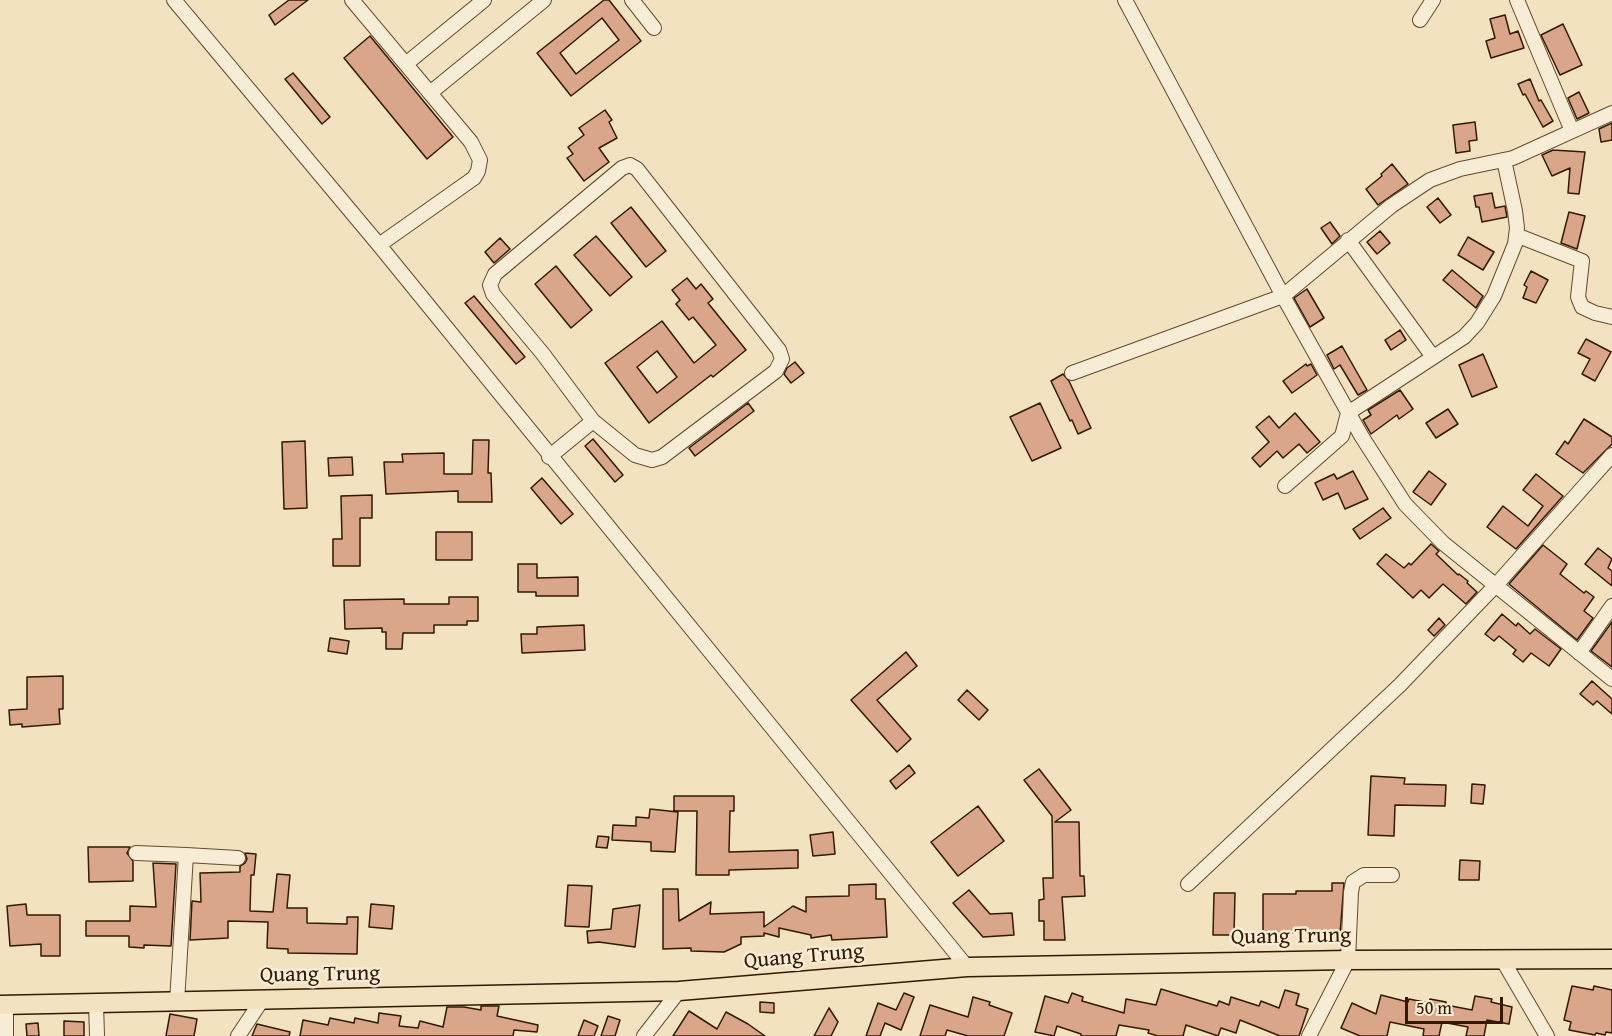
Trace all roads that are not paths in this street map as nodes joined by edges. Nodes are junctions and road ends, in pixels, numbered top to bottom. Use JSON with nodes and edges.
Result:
{"nodes":[{"id":1,"x":174,"y":0,"type":"edge"},
{"id":2,"x":352,"y":0,"type":"edge"},
{"id":3,"x":484,"y":0,"type":"edge"},
{"id":4,"x":544,"y":0,"type":"edge"},
{"id":5,"x":632,"y":0,"type":"edge"},
{"id":6,"x":1125,"y":0,"type":"edge"},
{"id":7,"x":1433,"y":0,"type":"edge"},
{"id":8,"x":1517,"y":0,"type":"edge"},
{"id":9,"x":1420,"y":20,"type":"dead end"},
{"id":10,"x":654,"y":28,"type":"dead end"},
{"id":11,"x":407,"y":63,"type":"junction"},
{"id":12,"x":430,"y":93,"type":"junction"},
{"id":13,"x":1612,"y":113,"type":"edge"},
{"id":14,"x":1572,"y":131,"type":"junction"},
{"id":15,"x":1504,"y":160,"type":"junction"},
{"id":16,"x":1516,"y":235,"type":"junction"},
{"id":17,"x":1348,"y":240,"type":"junction"},
{"id":18,"x":379,"y":245,"type":"junction"},
{"id":19,"x":1283,"y":296,"type":"junction"},
{"id":20,"x":1612,"y":316,"type":"edge"},
{"id":21,"x":1433,"y":357,"type":"junction"},
{"id":22,"x":1072,"y":373,"type":"dead end"},
{"id":23,"x":1348,"y":413,"type":"junction"},
{"id":24,"x":593,"y":421,"type":"junction"},
{"id":25,"x":1612,"y":455,"type":"edge"},
{"id":26,"x":549,"y":457,"type":"junction"},
{"id":27,"x":1285,"y":486,"type":"dead end"},
{"id":28,"x":1496,"y":585,"type":"junction"},
{"id":29,"x":1612,"y":606,"type":"edge"},
{"id":30,"x":1579,"y":653,"type":"junction"},
{"id":31,"x":1612,"y":679,"type":"edge"},
{"id":32,"x":136,"y":853,"type":"dead end"},
{"id":33,"x":186,"y":855,"type":"junction"},
{"id":34,"x":238,"y":858,"type":"dead end"},
{"id":35,"x":1392,"y":875,"type":"dead end"},
{"id":36,"x":1188,"y":884,"type":"dead end"},
{"id":37,"x":1612,"y":958,"type":"edge"},
{"id":38,"x":1502,"y":959,"type":"junction"},
{"id":39,"x":1348,"y":960,"type":"junction"},
{"id":40,"x":967,"y":967,"type":"junction"},
{"id":41,"x":679,"y":992,"type":"junction"},
{"id":42,"x":262,"y":1000,"type":"junction"},
{"id":43,"x":177,"y":1002,"type":"junction"},
{"id":44,"x":96,"y":1003,"type":"junction"},
{"id":45,"x":3,"y":1005,"type":"edge"},
{"id":46,"x":6,"y":1036,"type":"edge"},
{"id":47,"x":97,"y":1036,"type":"edge"},
{"id":48,"x":238,"y":1036,"type":"edge"},
{"id":49,"x":644,"y":1036,"type":"edge"},
{"id":50,"x":1309,"y":1036,"type":"edge"},
{"id":51,"x":1547,"y":1036,"type":"edge"}],
"edges":[{"from":1,"to":18,"type":"street"},
{"from":2,"to":11,"type":"street"},
{"from":3,"to":11,"type":"street"},
{"from":4,"to":12,"type":"street"},
{"from":5,"to":10,"type":"street"},
{"from":6,"to":19,"type":"street"},
{"from":7,"to":9,"type":"street"},
{"from":8,"to":14,"type":"street"},
{"from":11,"to":12,"type":"street"},
{"from":12,"to":18,"type":"street"},
{"from":13,"to":14,"type":"street"},
{"from":14,"to":15,"type":"street"},
{"from":15,"to":16,"type":"street"},
{"from":15,"to":17,"type":"street"},
{"from":16,"to":20,"type":"street"},
{"from":16,"to":21,"type":"street"},
{"from":17,"to":19,"type":"street"},
{"from":17,"to":21,"type":"street"},
{"from":18,"to":26,"type":"street"},
{"from":19,"to":22,"type":"street"},
{"from":19,"to":23,"type":"street"},
{"from":21,"to":23,"type":"street"},
{"from":23,"to":27,"type":"street"},
{"from":23,"to":28,"type":"street"},
{"from":24,"to":24,"type":"street"},
{"from":24,"to":26,"type":"street"},
{"from":25,"to":28,"type":"street"},
{"from":26,"to":40,"type":"street"},
{"from":28,"to":30,"type":"street"},
{"from":28,"to":36,"type":"street"},
{"from":29,"to":30,"type":"street"},
{"from":30,"to":31,"type":"street"},
{"from":32,"to":33,"type":"street"},
{"from":33,"to":34,"type":"street"},
{"from":33,"to":43,"type":"street"},
{"from":35,"to":39,"type":"street"},
{"from":37,"to":38,"type":"main road","name":"Quang Trung"},
{"from":38,"to":39,"type":"main road","name":"Quang Trung"},
{"from":38,"to":51,"type":"street"},
{"from":39,"to":40,"type":"main road","name":"Quang Trung"},
{"from":39,"to":50,"type":"street"},
{"from":40,"to":41,"type":"main road","name":"Quang Trung"},
{"from":41,"to":42,"type":"main road","name":"Quang Trung"},
{"from":41,"to":49,"type":"street"},
{"from":42,"to":43,"type":"main road","name":"Quang Trung"},
{"from":42,"to":48,"type":"street"},
{"from":43,"to":44,"type":"main road","name":"Quang Trung"},
{"from":44,"to":45,"type":"main road","name":"Quang Trung"},
{"from":44,"to":47,"type":"street"},
{"from":45,"to":46,"type":"street"}]}
